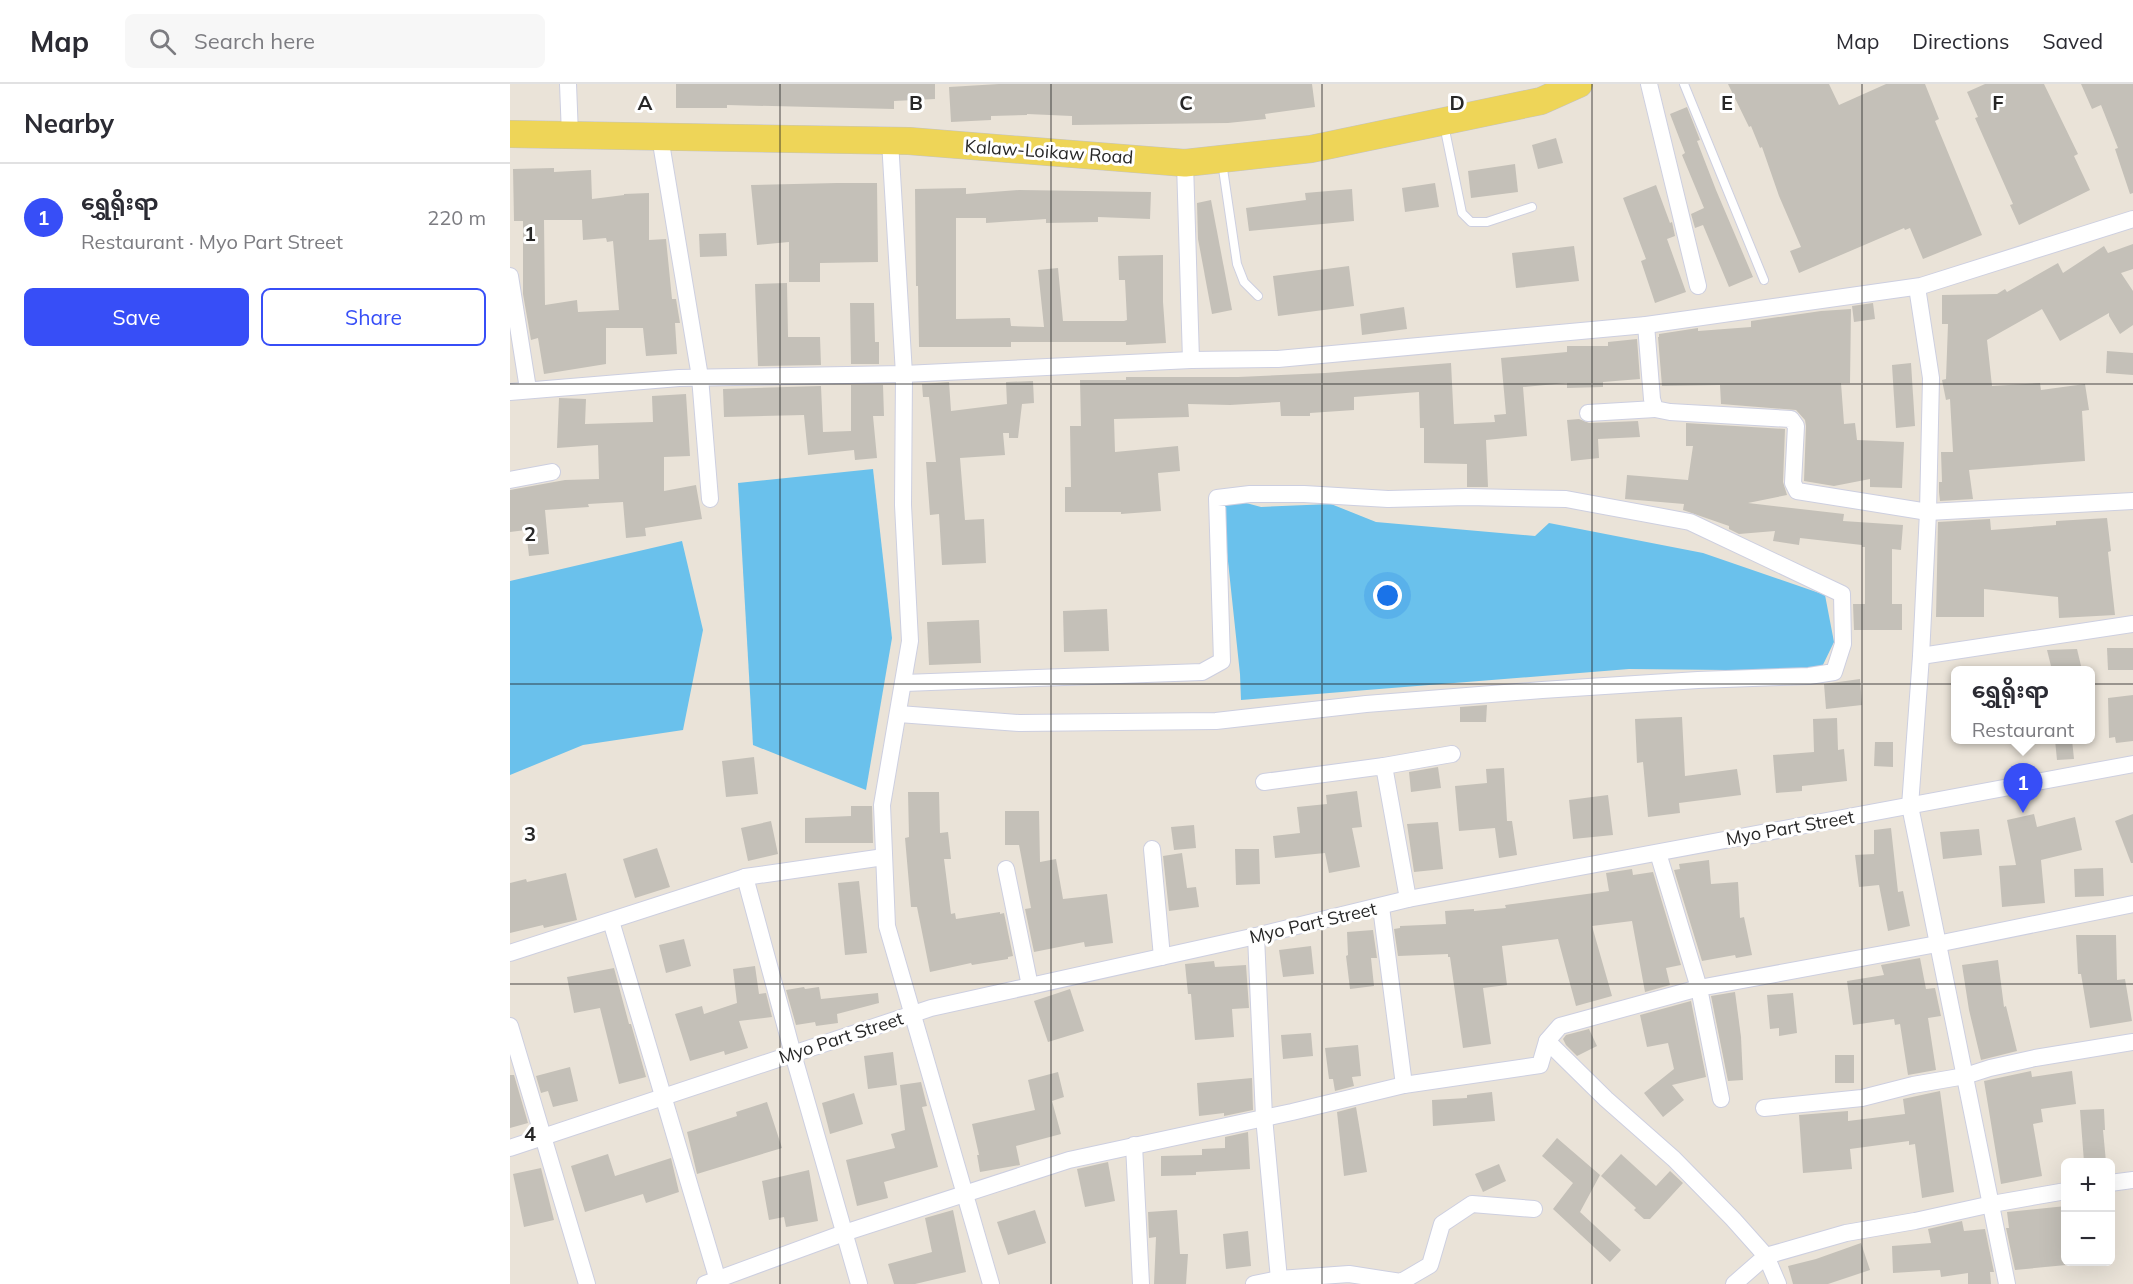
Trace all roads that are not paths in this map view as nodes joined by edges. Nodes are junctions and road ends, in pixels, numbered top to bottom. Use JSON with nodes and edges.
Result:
{"nodes":[{"id":1,"x":568,"y":84,"type":"edge"},
{"id":2,"x":1579,"y":84,"type":"edge"},
{"id":3,"x":1649,"y":84,"type":"edge"},
{"id":4,"x":1684,"y":84,"type":"edge"},
{"id":5,"x":1443,"y":122,"type":"junction"},
{"id":6,"x":510,"y":134,"type":"edge"},
{"id":7,"x":570,"y":135,"type":"junction"},
{"id":8,"x":660,"y":137,"type":"junction"},
{"id":9,"x":890,"y":141,"type":"junction"},
{"id":10,"x":1221,"y":159,"type":"junction"},
{"id":11,"x":1185,"y":163,"type":"junction"},
{"id":12,"x":1532,"y":207,"type":"dead end"},
{"id":13,"x":2133,"y":219,"type":"edge"},
{"id":14,"x":510,"y":276,"type":"edge"},
{"id":15,"x":1764,"y":280,"type":"dead end"},
{"id":16,"x":1698,"y":286,"type":"dead end"},
{"id":17,"x":1917,"y":286,"type":"junction"},
{"id":18,"x":1258,"y":296,"type":"dead end"},
{"id":19,"x":513,"y":320,"type":"edge"},
{"id":20,"x":1646,"y":325,"type":"junction"},
{"id":21,"x":1191,"y":360,"type":"junction"},
{"id":22,"x":904,"y":374,"type":"junction"},
{"id":23,"x":700,"y":377,"type":"junction"},
{"id":24,"x":528,"y":389,"type":"junction"},
{"id":25,"x":510,"y":392,"type":"edge"},
{"id":26,"x":1655,"y":409,"type":"junction"},
{"id":27,"x":1588,"y":413,"type":"dead end"},
{"id":28,"x":552,"y":472,"type":"dead end"},
{"id":29,"x":510,"y":480,"type":"edge"},
{"id":30,"x":710,"y":499,"type":"dead end"},
{"id":31,"x":2133,"y":501,"type":"edge"},
{"id":32,"x":1928,"y":512,"type":"junction"},
{"id":33,"x":2133,"y":624,"type":"edge"},
{"id":34,"x":1921,"y":656,"type":"junction"},
{"id":35,"x":904,"y":682,"type":"junction"},
{"id":36,"x":899,"y":714,"type":"junction"},
{"id":37,"x":1452,"y":754,"type":"dead end"},
{"id":38,"x":2133,"y":764,"type":"edge"},
{"id":39,"x":1384,"y":766,"type":"junction"},
{"id":40,"x":1264,"y":782,"type":"dead end"},
{"id":41,"x":1910,"y":806,"type":"junction"},
{"id":42,"x":1152,"y":849,"type":"dead end"},
{"id":43,"x":1658,"y":853,"type":"junction"},
{"id":44,"x":884,"y":857,"type":"junction"},
{"id":45,"x":1006,"y":869,"type":"dead end"},
{"id":46,"x":745,"y":877,"type":"junction"},
{"id":47,"x":1408,"y":899,"type":"junction"},
{"id":48,"x":2133,"y":904,"type":"edge"},
{"id":49,"x":1381,"y":907,"type":"junction"},
{"id":50,"x":610,"y":921,"type":"junction"},
{"id":51,"x":1256,"y":936,"type":"junction"},
{"id":52,"x":1937,"y":944,"type":"junction"},
{"id":53,"x":510,"y":953,"type":"edge"},
{"id":54,"x":1162,"y":957,"type":"junction"},
{"id":55,"x":1030,"y":986,"type":"junction"},
{"id":56,"x":1699,"y":988,"type":"junction"},
{"id":57,"x":913,"y":1014,"type":"junction"},
{"id":58,"x":510,"y":1026,"type":"edge"},
{"id":59,"x":1547,"y":1041,"type":"junction"},
{"id":60,"x":2133,"y":1042,"type":"edge"},
{"id":61,"x":793,"y":1054,"type":"junction"},
{"id":62,"x":1965,"y":1076,"type":"junction"},
{"id":63,"x":1404,"y":1084,"type":"junction"},
{"id":64,"x":663,"y":1097,"type":"junction"},
{"id":65,"x":1721,"y":1100,"type":"dead end"},
{"id":66,"x":1764,"y":1108,"type":"dead end"},
{"id":67,"x":1264,"y":1117,"type":"junction"},
{"id":68,"x":544,"y":1137,"type":"junction"},
{"id":69,"x":1134,"y":1145,"type":"junction"},
{"id":70,"x":510,"y":1148,"type":"edge"},
{"id":71,"x":2133,"y":1180,"type":"edge"},
{"id":72,"x":2115,"y":1182,"type":"edge"},
{"id":73,"x":964,"y":1192,"type":"junction"},
{"id":74,"x":2061,"y":1192,"type":"edge"},
{"id":75,"x":1992,"y":1204,"type":"junction"},
{"id":76,"x":1534,"y":1209,"type":"dead end"},
{"id":77,"x":844,"y":1233,"type":"junction"},
{"id":78,"x":1766,"y":1256,"type":"junction"},
{"id":79,"x":1280,"y":1279,"type":"junction"},
{"id":80,"x":714,"y":1283,"type":"edge"},
{"id":81,"x":587,"y":1284,"type":"edge"},
{"id":82,"x":859,"y":1284,"type":"edge"},
{"id":83,"x":991,"y":1284,"type":"edge"},
{"id":84,"x":1141,"y":1284,"type":"edge"},
{"id":85,"x":1254,"y":1284,"type":"edge"},
{"id":86,"x":1734,"y":1284,"type":"edge"},
{"id":87,"x":1778,"y":1284,"type":"edge"},
{"id":88,"x":2007,"y":1284,"type":"edge"}],
"edges":[{"from":1,"to":7,"type":"street"},
{"from":2,"to":5,"type":"main road","name":"Kalaw-Loikaw Road"},
{"from":3,"to":16,"type":"street"},
{"from":4,"to":15,"type":"lane"},
{"from":5,"to":10,"type":"main road","name":"Kalaw-Loikaw Road"},
{"from":5,"to":12,"type":"lane"},
{"from":6,"to":7,"type":"main road","name":"Kalaw-Loikaw Road"},
{"from":7,"to":8,"type":"main road","name":"Kalaw-Loikaw Road"},
{"from":8,"to":9,"type":"main road","name":"Kalaw-Loikaw Road"},
{"from":8,"to":23,"type":"street"},
{"from":9,"to":11,"type":"main road","name":"Kalaw-Loikaw Road"},
{"from":9,"to":22,"type":"street"},
{"from":10,"to":11,"type":"main road","name":"Kalaw-Loikaw Road"},
{"from":10,"to":18,"type":"lane"},
{"from":11,"to":21,"type":"street"},
{"from":13,"to":17,"type":"street"},
{"from":14,"to":19,"type":"street"},
{"from":17,"to":20,"type":"street"},
{"from":17,"to":32,"type":"street"},
{"from":19,"to":24,"type":"street"},
{"from":20,"to":21,"type":"street"},
{"from":20,"to":26,"type":"street"},
{"from":21,"to":22,"type":"street"},
{"from":22,"to":23,"type":"street"},
{"from":22,"to":35,"type":"street"},
{"from":23,"to":24,"type":"street"},
{"from":23,"to":30,"type":"street"},
{"from":24,"to":25,"type":"street"},
{"from":26,"to":27,"type":"street"},
{"from":26,"to":32,"type":"street"},
{"from":28,"to":29,"type":"street"},
{"from":31,"to":32,"type":"street"},
{"from":32,"to":34,"type":"street"},
{"from":33,"to":34,"type":"street"},
{"from":34,"to":41,"type":"street"},
{"from":35,"to":36,"type":"street"},
{"from":35,"to":36,"type":"street"},
{"from":36,"to":44,"type":"street"},
{"from":37,"to":39,"type":"street"},
{"from":38,"to":41,"type":"street","name":"Myo Part Street"},
{"from":39,"to":40,"type":"street"},
{"from":39,"to":47,"type":"street"},
{"from":41,"to":43,"type":"street","name":"Myo Part Street"},
{"from":41,"to":52,"type":"street"},
{"from":42,"to":54,"type":"street"},
{"from":43,"to":47,"type":"street","name":"Myo Part Street"},
{"from":43,"to":56,"type":"street"},
{"from":44,"to":46,"type":"street"},
{"from":44,"to":57,"type":"street"},
{"from":45,"to":55,"type":"street"},
{"from":46,"to":50,"type":"street"},
{"from":46,"to":61,"type":"street"},
{"from":47,"to":49,"type":"street","name":"Myo Part Street"},
{"from":48,"to":52,"type":"street"},
{"from":49,"to":51,"type":"street","name":"Myo Part Street"},
{"from":49,"to":63,"type":"street"},
{"from":50,"to":53,"type":"street"},
{"from":50,"to":64,"type":"street"},
{"from":51,"to":54,"type":"street","name":"Myo Part Street"},
{"from":51,"to":67,"type":"street"},
{"from":52,"to":56,"type":"street"},
{"from":52,"to":62,"type":"street"},
{"from":54,"to":55,"type":"street","name":"Myo Part Street"},
{"from":55,"to":57,"type":"street","name":"Myo Part Street"},
{"from":56,"to":59,"type":"street"},
{"from":56,"to":65,"type":"street"},
{"from":57,"to":61,"type":"street","name":"Myo Part Street"},
{"from":57,"to":73,"type":"street"},
{"from":58,"to":68,"type":"street"},
{"from":59,"to":63,"type":"street"},
{"from":59,"to":78,"type":"street"},
{"from":60,"to":62,"type":"street"},
{"from":61,"to":64,"type":"street","name":"Myo Part Street"},
{"from":61,"to":77,"type":"street"},
{"from":62,"to":66,"type":"street"},
{"from":62,"to":75,"type":"street"},
{"from":63,"to":67,"type":"street"},
{"from":64,"to":68,"type":"street","name":"Myo Part Street"},
{"from":64,"to":80,"type":"street"},
{"from":67,"to":69,"type":"street"},
{"from":67,"to":79,"type":"street"},
{"from":68,"to":70,"type":"street","name":"Myo Part Street"},
{"from":68,"to":81,"type":"street"},
{"from":69,"to":73,"type":"street"},
{"from":69,"to":84,"type":"street"},
{"from":71,"to":72,"type":"street"},
{"from":73,"to":77,"type":"street"},
{"from":73,"to":83,"type":"street"},
{"from":74,"to":75,"type":"street"},
{"from":75,"to":78,"type":"street"},
{"from":75,"to":88,"type":"street"},
{"from":76,"to":79,"type":"street"},
{"from":77,"to":80,"type":"street"},
{"from":77,"to":82,"type":"street"},
{"from":78,"to":86,"type":"street"},
{"from":78,"to":87,"type":"street"},
{"from":79,"to":85,"type":"street"}]}
